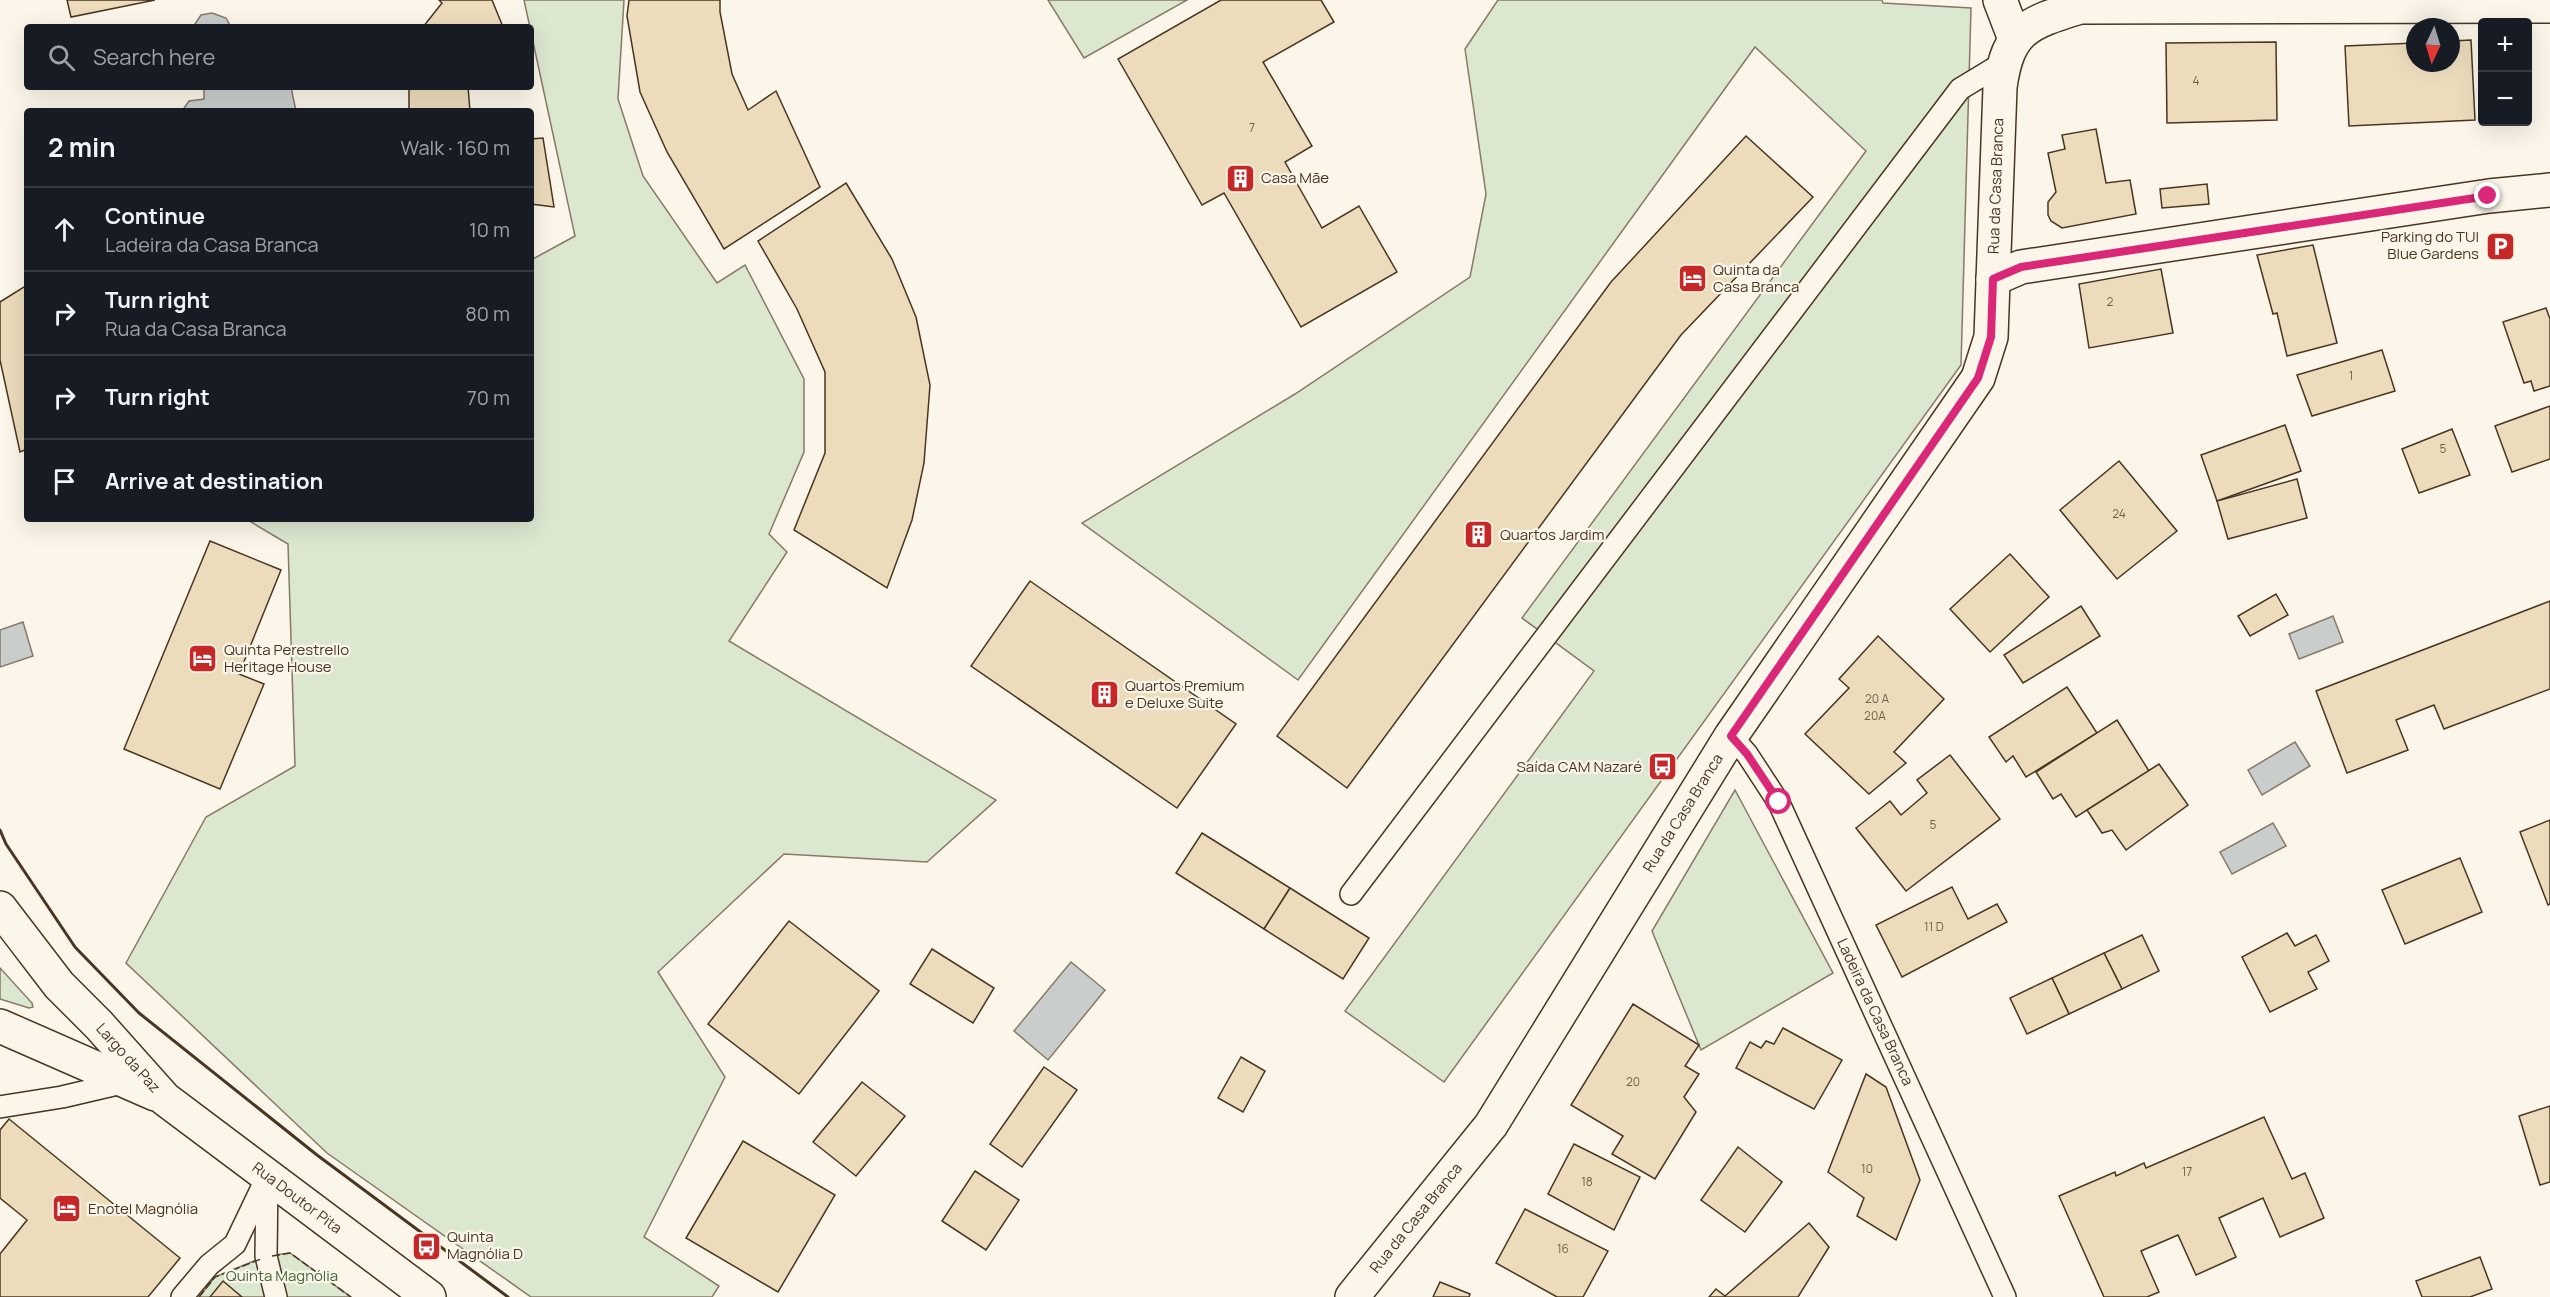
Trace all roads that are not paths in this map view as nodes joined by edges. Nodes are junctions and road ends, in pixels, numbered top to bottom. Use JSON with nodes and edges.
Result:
{"nodes":[{"id":1,"x":2000,"y":0,"type":"edge"},
{"id":2,"x":2550,"y":6,"type":"edge"},
{"id":3,"x":2009,"y":51,"type":"junction"},
{"id":4,"x":2550,"y":190,"type":"edge"},
{"id":5,"x":1993,"y":279,"type":"junction"},
{"id":6,"x":1731,"y":736,"type":"junction"},
{"id":7,"x":1351,"y":894,"type":"dead end"},
{"id":8,"x":0,"y":908,"type":"edge"},
{"id":9,"x":0,"y":1026,"type":"edge"},
{"id":10,"x":126,"y":1082,"type":"junction"},
{"id":11,"x":165,"y":1099,"type":"junction"},
{"id":12,"x":0,"y":1107,"type":"edge"},
{"id":13,"x":268,"y":1175,"type":"junction"},
{"id":14,"x":182,"y":1297,"type":"edge"},
{"id":15,"x":276,"y":1297,"type":"edge"},
{"id":16,"x":429,"y":1297,"type":"edge"},
{"id":17,"x":1352,"y":1297,"type":"edge"},
{"id":18,"x":2005,"y":1297,"type":"edge"}],
"edges":[{"from":1,"to":3,"type":"street","name":"Rua da Casa Branca"},
{"from":2,"to":3,"type":"street"},
{"from":3,"to":5,"type":"street","name":"Rua da Casa Branca"},
{"from":3,"to":7,"type":"lane"},
{"from":4,"to":5,"type":"street"},
{"from":5,"to":6,"type":"street","name":"Rua da Casa Branca"},
{"from":6,"to":17,"type":"street","name":"Rua da Casa Branca"},
{"from":6,"to":18,"type":"lane","name":"Ladeira da Casa Branca"},
{"from":8,"to":11,"type":"street","name":"Largo da Paz"},
{"from":9,"to":10,"type":"street","name":"Largo da Paz"},
{"from":10,"to":11,"type":"street","name":"Largo da Paz"},
{"from":10,"to":12,"type":"lane"},
{"from":11,"to":13,"type":"street","name":"Rua Doutor Pita"},
{"from":13,"to":14,"type":"lane"},
{"from":13,"to":15,"type":"lane"},
{"from":13,"to":16,"type":"street","name":"Rua Doutor Pita"}]}
